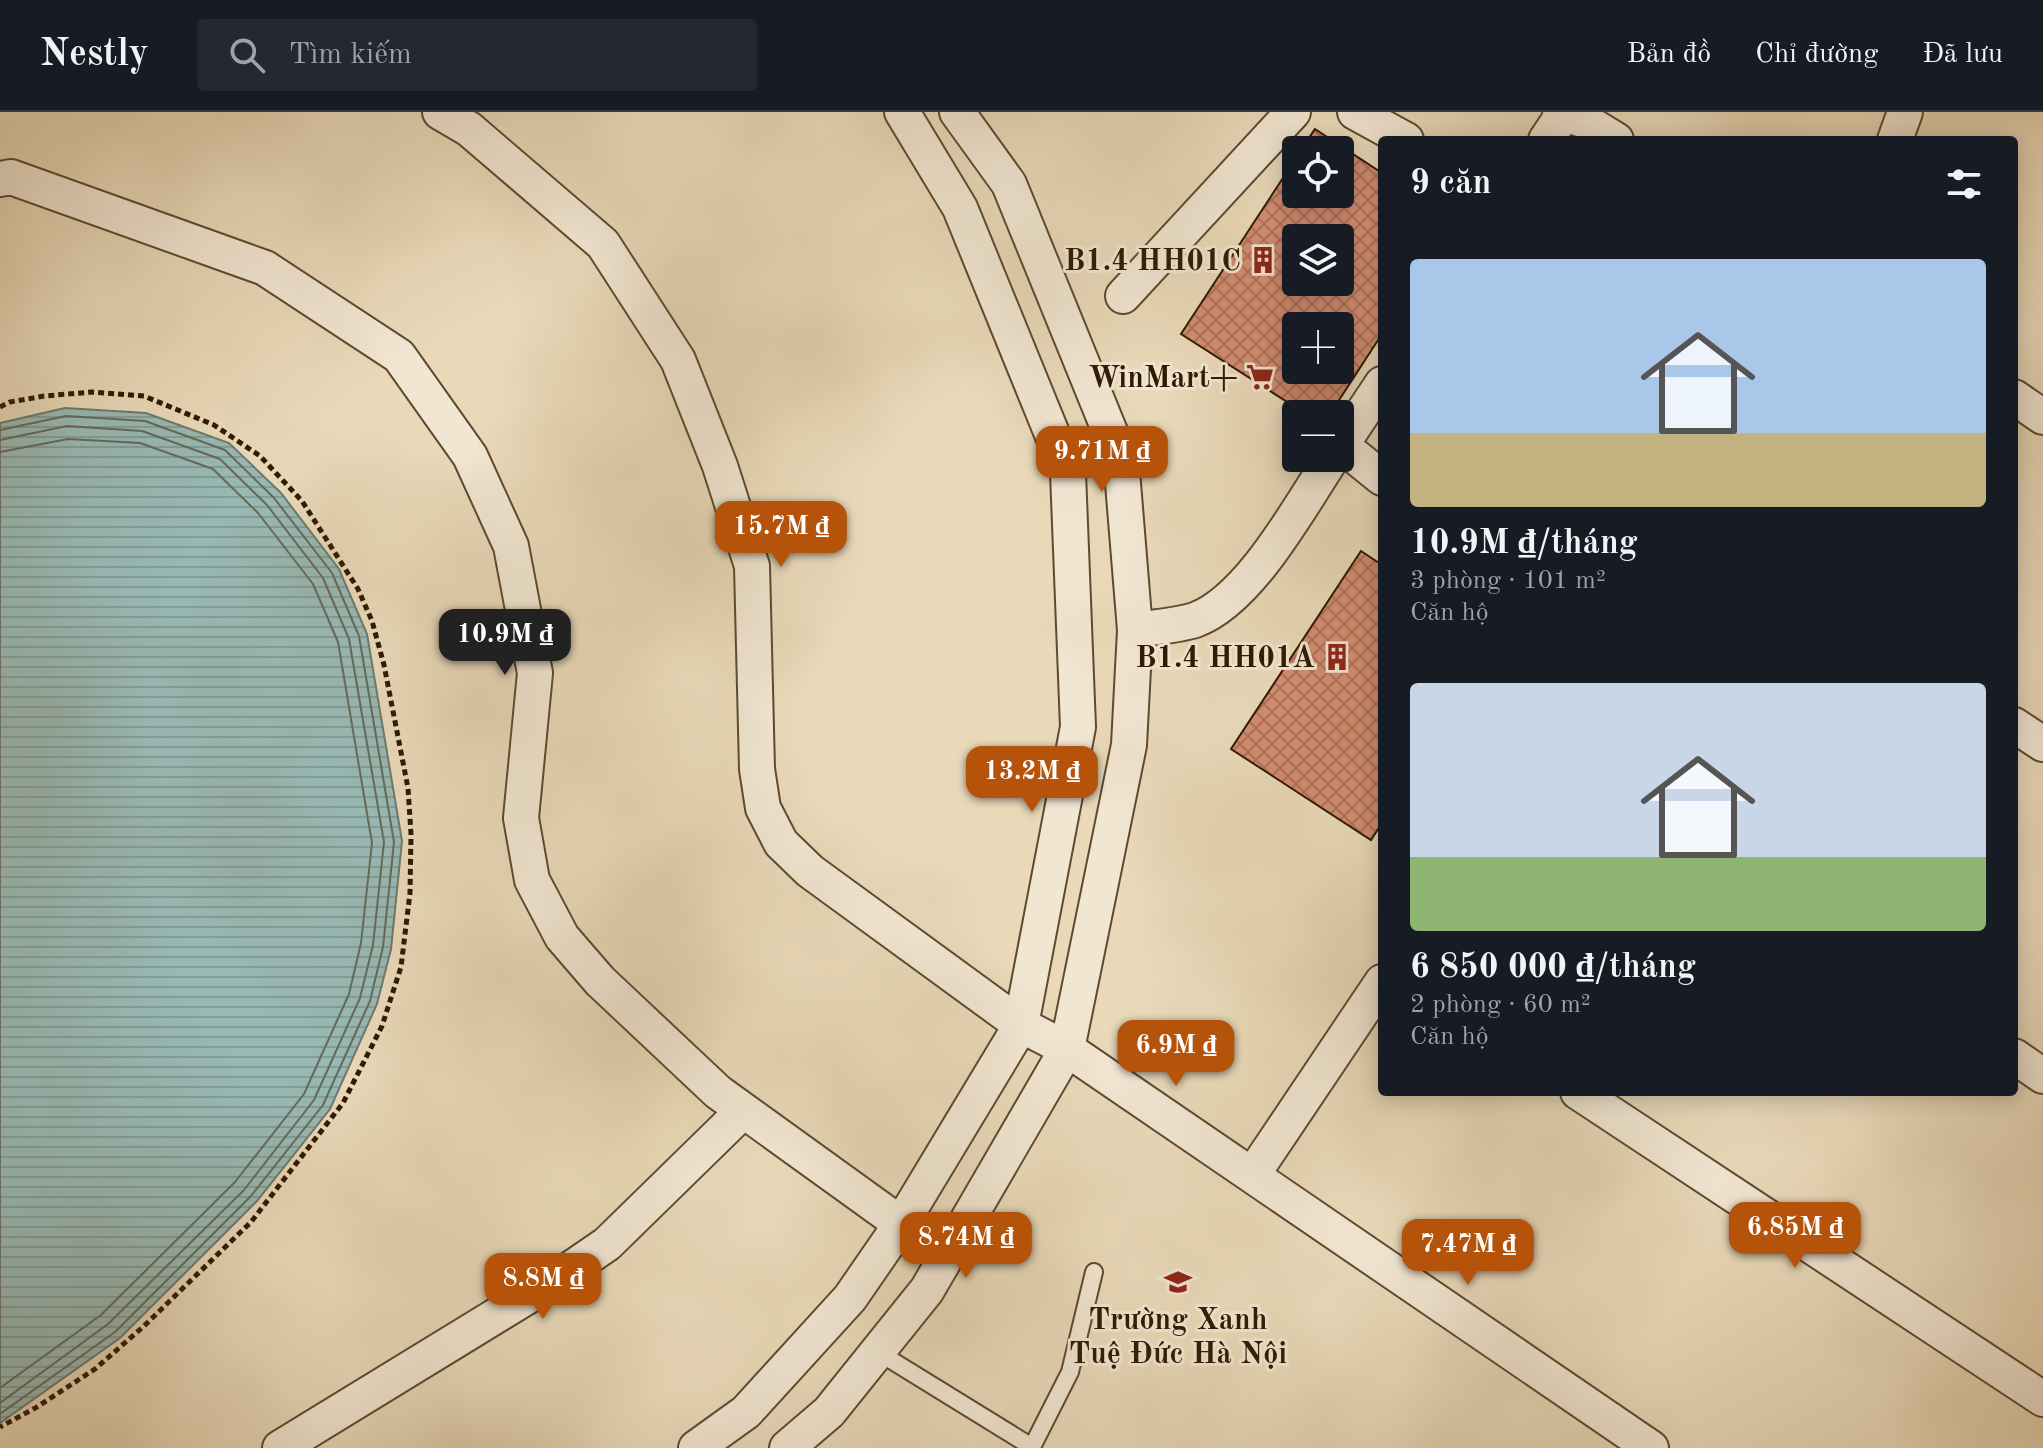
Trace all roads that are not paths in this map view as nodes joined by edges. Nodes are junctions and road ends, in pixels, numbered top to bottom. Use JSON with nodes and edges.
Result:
{"nodes":[{"id":1,"x":440,"y":112,"type":"edge"},
{"id":2,"x":902,"y":112,"type":"edge"},
{"id":3,"x":957,"y":112,"type":"edge"},
{"id":4,"x":1293,"y":112,"type":"edge"},
{"id":5,"x":1355,"y":112,"type":"edge"},
{"id":6,"x":1905,"y":112,"type":"edge"},
{"id":7,"x":1557,"y":122,"type":"edge"},
{"id":8,"x":1399,"y":136,"type":"edge"},
{"id":9,"x":1609,"y":136,"type":"edge"},
{"id":10,"x":1896,"y":136,"type":"edge"},
{"id":11,"x":0,"y":179,"type":"edge"},
{"id":12,"x":1123,"y":296,"type":"dead end"},
{"id":13,"x":1378,"y":390,"type":"edge"},
{"id":14,"x":2018,"y":400,"type":"edge"},
{"id":15,"x":2043,"y":417,"type":"edge"},
{"id":16,"x":1354,"y":425,"type":"edge"},
{"id":17,"x":1354,"y":457,"type":"edge"},
{"id":18,"x":1121,"y":459,"type":"junction"},
{"id":19,"x":1323,"y":472,"type":"edge"},
{"id":20,"x":1068,"y":473,"type":"junction"},
{"id":21,"x":1378,"y":475,"type":"edge"},
{"id":22,"x":1135,"y":630,"type":"junction"},
{"id":23,"x":2018,"y":728,"type":"edge"},
{"id":24,"x":2043,"y":744,"type":"edge"},
{"id":25,"x":1378,"y":988,"type":"edge"},
{"id":26,"x":1021,"y":1025,"type":"junction"},
{"id":27,"x":1067,"y":1049,"type":"junction"},
{"id":28,"x":2018,"y":1059,"type":"edge"},
{"id":29,"x":2043,"y":1076,"type":"edge"},
{"id":30,"x":1584,"y":1096,"type":"edge"},
{"id":31,"x":742,"y":1112,"type":"junction"},
{"id":32,"x":1253,"y":1174,"type":"junction"},
{"id":33,"x":901,"y":1224,"type":"junction"},
{"id":34,"x":1094,"y":1272,"type":"dead end"},
{"id":35,"x":878,"y":1352,"type":"junction"},
{"id":36,"x":2043,"y":1399,"type":"edge"},
{"id":37,"x":280,"y":1448,"type":"edge"},
{"id":38,"x":696,"y":1448,"type":"edge"},
{"id":39,"x":787,"y":1448,"type":"edge"},
{"id":40,"x":1032,"y":1448,"type":"edge"},
{"id":41,"x":1651,"y":1448,"type":"edge"}],
"edges":[{"from":1,"to":26,"type":"street"},
{"from":2,"to":20,"type":"street"},
{"from":3,"to":18,"type":"street"},
{"from":4,"to":12,"type":"street"},
{"from":5,"to":8,"type":"street"},
{"from":6,"to":10,"type":"street"},
{"from":7,"to":9,"type":"street"},
{"from":11,"to":31,"type":"street"},
{"from":13,"to":16,"type":"street"},
{"from":14,"to":15,"type":"street"},
{"from":17,"to":21,"type":"street"},
{"from":18,"to":20,"type":"street"},
{"from":18,"to":22,"type":"street"},
{"from":19,"to":22,"type":"street"},
{"from":20,"to":26,"type":"street"},
{"from":22,"to":27,"type":"street"},
{"from":23,"to":24,"type":"street"},
{"from":25,"to":32,"type":"street"},
{"from":26,"to":27,"type":"street"},
{"from":26,"to":33,"type":"street"},
{"from":27,"to":32,"type":"street"},
{"from":27,"to":35,"type":"street"},
{"from":28,"to":29,"type":"street"},
{"from":30,"to":36,"type":"street"},
{"from":31,"to":33,"type":"street"},
{"from":31,"to":37,"type":"street"},
{"from":32,"to":41,"type":"street"},
{"from":33,"to":38,"type":"street"},
{"from":34,"to":40,"type":"lane"},
{"from":35,"to":39,"type":"street"},
{"from":35,"to":40,"type":"lane"}]}
